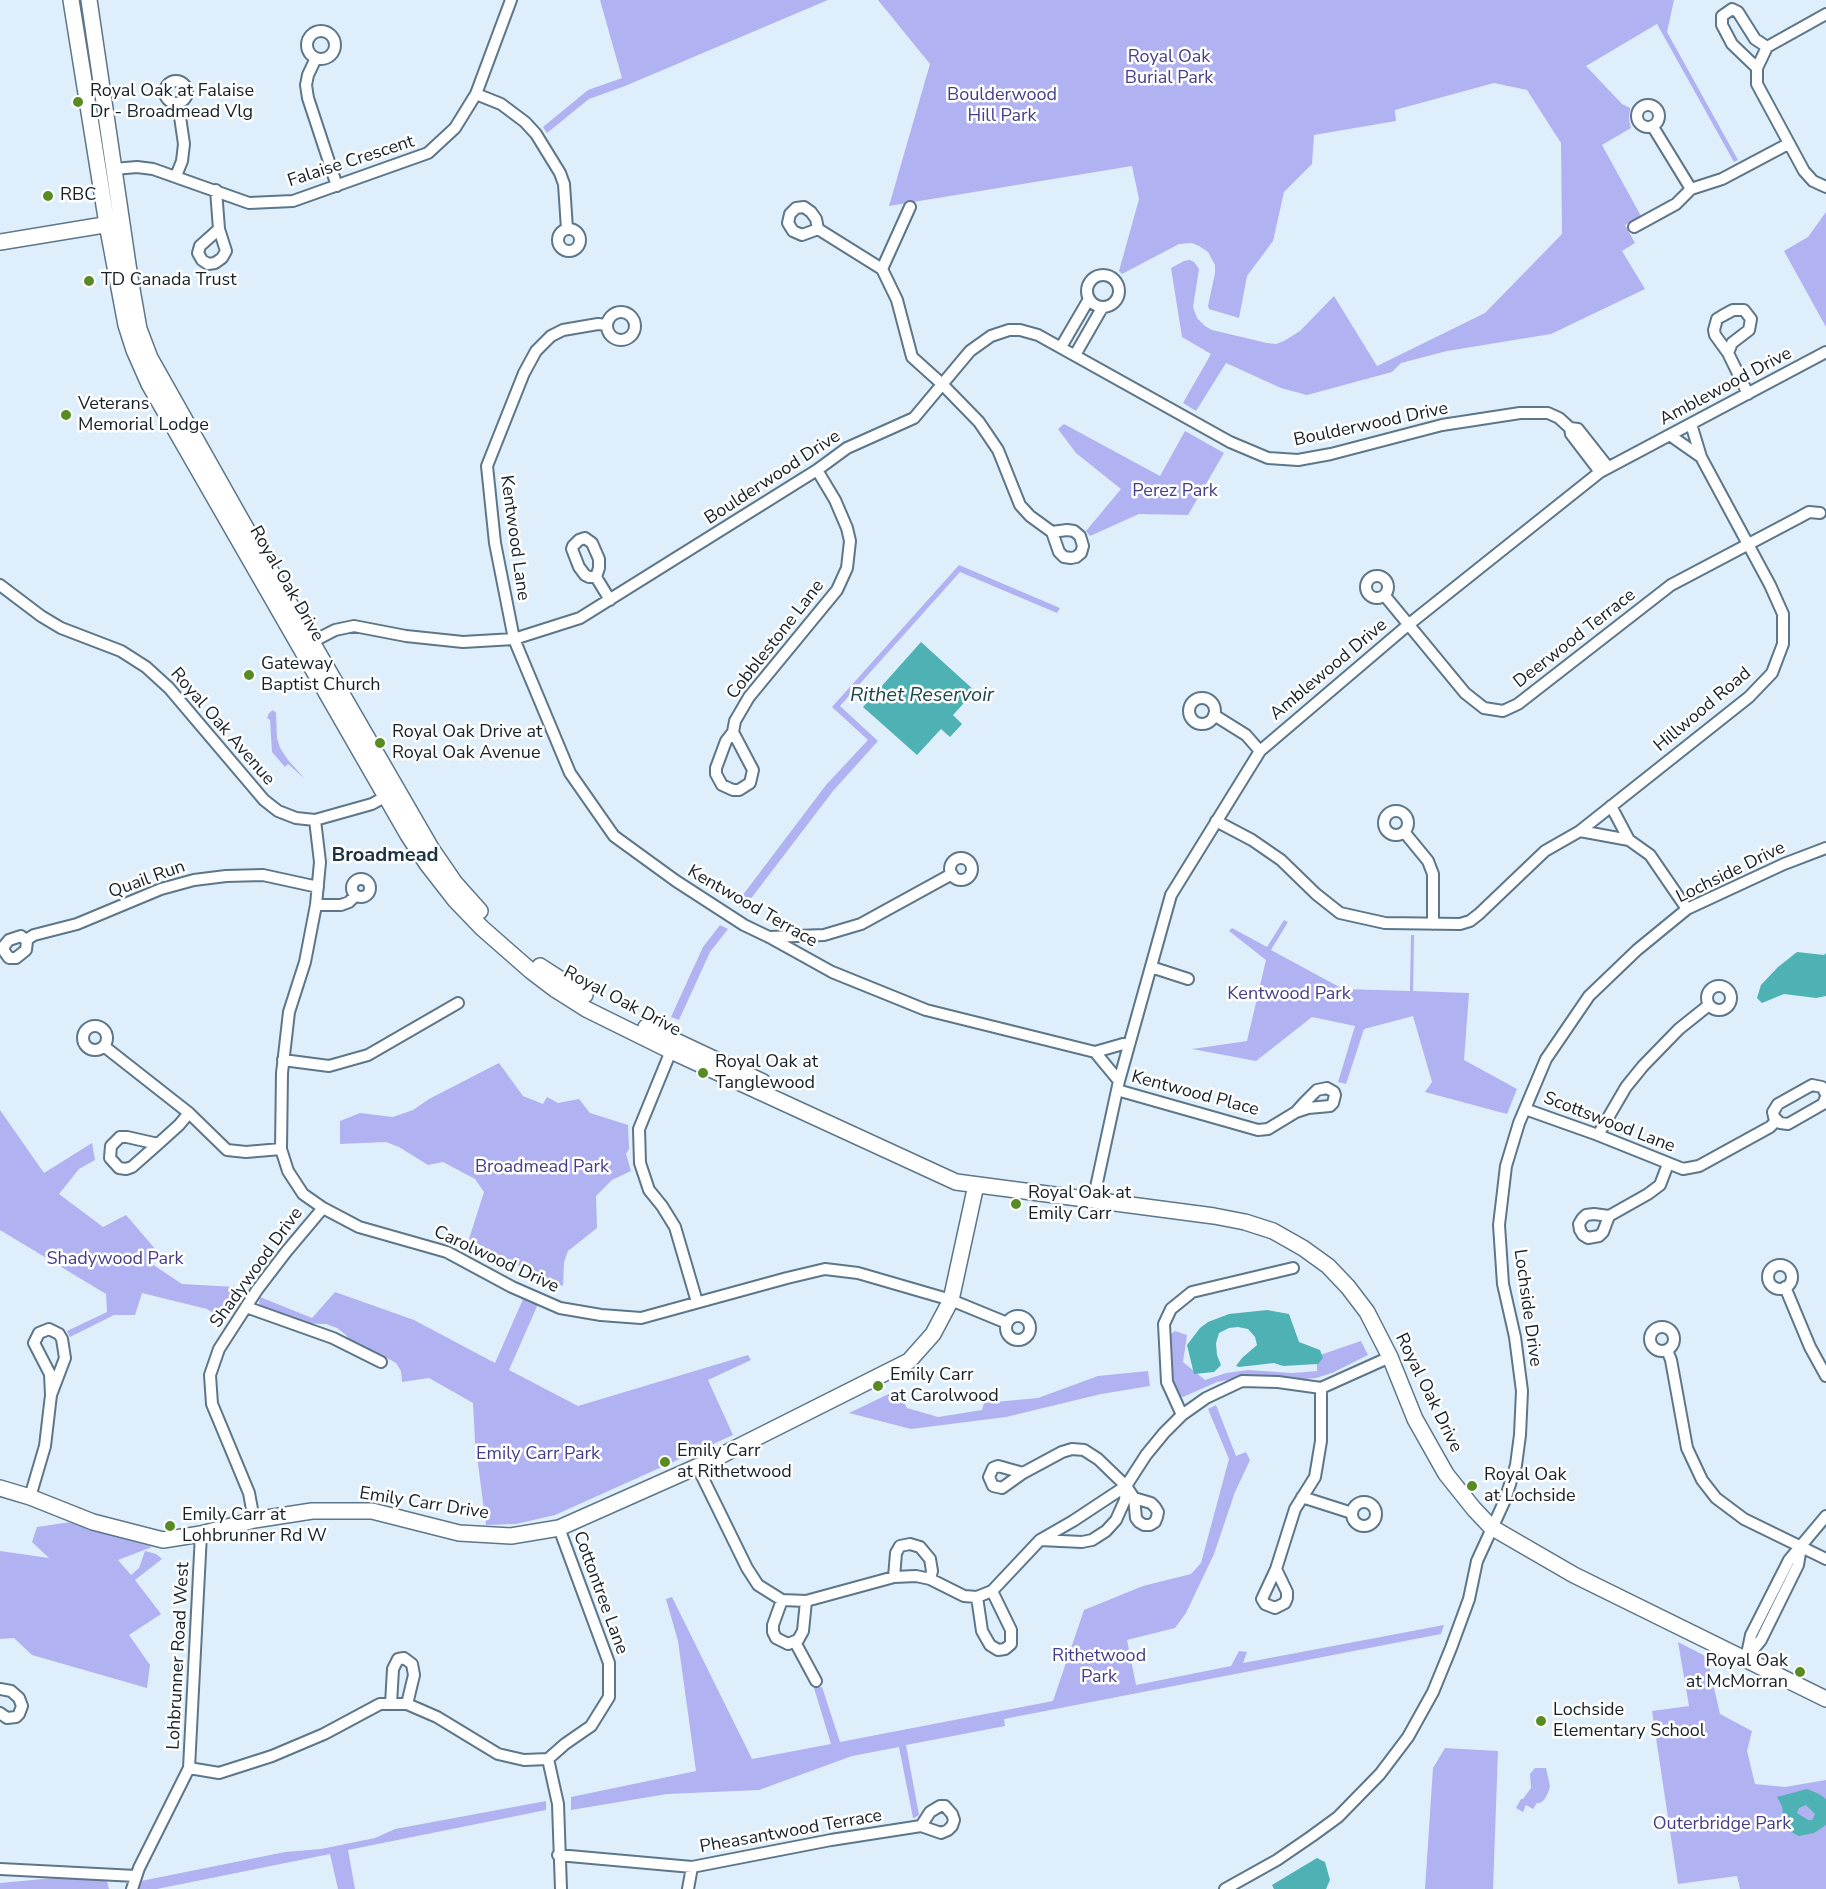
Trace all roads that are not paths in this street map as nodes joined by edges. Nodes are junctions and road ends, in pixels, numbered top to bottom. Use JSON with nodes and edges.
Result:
{"nodes":[{"id":1,"x":71,"y":0,"type":"edge"},
{"id":2,"x":89,"y":0,"type":"edge"},
{"id":3,"x":511,"y":0,"type":"edge"},
{"id":4,"x":1826,"y":14,"type":"edge"},
{"id":5,"x":1767,"y":47,"type":"junction"},
{"id":6,"x":316,"y":58,"type":"dead end"},
{"id":7,"x":1757,"y":68,"type":"junction"},
{"id":8,"x":476,"y":94,"type":"junction"},
{"id":9,"x":177,"y":103,"type":"dead end"},
{"id":10,"x":1653,"y":127,"type":"dead end"},
{"id":11,"x":1788,"y":144,"type":"junction"},
{"id":12,"x":114,"y":169,"type":"junction"},
{"id":13,"x":176,"y":176,"type":"junction"},
{"id":14,"x":336,"y":186,"type":"junction"},
{"id":15,"x":1826,"y":187,"type":"edge"},
{"id":16,"x":1691,"y":189,"type":"junction"},
{"id":17,"x":216,"y":190,"type":"junction"},
{"id":18,"x":910,"y":207,"type":"dead end"},
{"id":19,"x":114,"y":223,"type":"junction"},
{"id":20,"x":1634,"y":227,"type":"dead end"},
{"id":21,"x":219,"y":229,"type":"dead end"},
{"id":22,"x":567,"y":229,"type":"dead end"},
{"id":23,"x":818,"y":229,"type":"dead end"},
{"id":24,"x":0,"y":242,"type":"edge"},
{"id":25,"x":882,"y":269,"type":"junction"},
{"id":26,"x":1089,"y":299,"type":"junction"},
{"id":27,"x":1102,"y":308,"type":"junction"},
{"id":28,"x":607,"y":325,"type":"dead end"},
{"id":29,"x":1061,"y":347,"type":"junction"},
{"id":30,"x":1826,"y":352,"type":"edge"},
{"id":31,"x":1728,"y":353,"type":"dead end"},
{"id":32,"x":1075,"y":355,"type":"junction"},
{"id":33,"x":942,"y":384,"type":"junction"},
{"id":34,"x":1748,"y":394,"type":"junction"},
{"id":35,"x":1691,"y":424,"type":"junction"},
{"id":36,"x":1671,"y":436,"type":"junction"},
{"id":37,"x":1701,"y":457,"type":"junction"},
{"id":38,"x":1604,"y":469,"type":"junction"},
{"id":39,"x":817,"y":470,"type":"junction"},
{"id":40,"x":1824,"y":511,"type":"edge"},
{"id":41,"x":1052,"y":532,"type":"dead end"},
{"id":42,"x":1748,"y":543,"type":"junction"},
{"id":43,"x":596,"y":577,"type":"dead end"},
{"id":44,"x":0,"y":585,"type":"edge"},
{"id":45,"x":1384,"y":596,"type":"dead end"},
{"id":46,"x":610,"y":600,"type":"junction"},
{"id":47,"x":1408,"y":625,"type":"junction"},
{"id":48,"x":514,"y":639,"type":"junction"},
{"id":49,"x":307,"y":645,"type":"junction"},
{"id":50,"x":1214,"y":715,"type":"dead end"},
{"id":51,"x":733,"y":732,"type":"junction"},
{"id":52,"x":1260,"y":751,"type":"junction"},
{"id":53,"x":392,"y":793,"type":"junction"},
{"id":54,"x":1611,"y":806,"type":"junction"},
{"id":55,"x":315,"y":820,"type":"junction"},
{"id":56,"x":1216,"y":821,"type":"junction"},
{"id":57,"x":1580,"y":831,"type":"junction"},
{"id":58,"x":1405,"y":833,"type":"dead end"},
{"id":59,"x":1629,"y":840,"type":"junction"},
{"id":60,"x":1826,"y":848,"type":"edge"},
{"id":61,"x":952,"y":874,"type":"dead end"},
{"id":62,"x":318,"y":887,"type":"junction"},
{"id":63,"x":355,"y":896,"type":"dead end"},
{"id":64,"x":316,"y":905,"type":"junction"},
{"id":65,"x":1687,"y":909,"type":"junction"},
{"id":66,"x":1433,"y":924,"type":"junction"},
{"id":67,"x":769,"y":937,"type":"junction"},
{"id":68,"x":26,"y":940,"type":"dead end"},
{"id":69,"x":1151,"y":967,"type":"junction"},
{"id":70,"x":1188,"y":979,"type":"dead end"},
{"id":71,"x":458,"y":1003,"type":"dead end"},
{"id":72,"x":1709,"y":1005,"type":"dead end"},
{"id":73,"x":1130,"y":1042,"type":"junction"},
{"id":74,"x":673,"y":1046,"type":"junction"},
{"id":75,"x":105,"y":1047,"type":"dead end"},
{"id":76,"x":1095,"y":1052,"type":"junction"},
{"id":77,"x":283,"y":1060,"type":"junction"},
{"id":78,"x":1118,"y":1085,"type":"junction"},
{"id":79,"x":1826,"y":1096,"type":"edge"},
{"id":80,"x":1525,"y":1109,"type":"junction"},
{"id":81,"x":1296,"y":1112,"type":"dead end"},
{"id":82,"x":189,"y":1113,"type":"junction"},
{"id":83,"x":1776,"y":1121,"type":"junction"},
{"id":84,"x":1598,"y":1135,"type":"junction"},
{"id":85,"x":158,"y":1144,"type":"dead end"},
{"id":86,"x":281,"y":1149,"type":"junction"},
{"id":87,"x":1668,"y":1164,"type":"junction"},
{"id":88,"x":976,"y":1185,"type":"junction"},
{"id":89,"x":1093,"y":1201,"type":"junction"},
{"id":90,"x":323,"y":1208,"type":"junction"},
{"id":91,"x":1609,"y":1216,"type":"dead end"},
{"id":92,"x":1293,"y":1269,"type":"dead end"},
{"id":93,"x":1785,"y":1287,"type":"dead end"},
{"id":94,"x":951,"y":1300,"type":"junction"},
{"id":95,"x":697,"y":1302,"type":"junction"},
{"id":96,"x":246,"y":1307,"type":"junction"},
{"id":97,"x":1006,"y":1323,"type":"dead end"},
{"id":98,"x":1667,"y":1350,"type":"dead end"},
{"id":99,"x":1390,"y":1357,"type":"junction"},
{"id":100,"x":381,"y":1362,"type":"dead end"},
{"id":101,"x":1826,"y":1376,"type":"edge"},
{"id":102,"x":1321,"y":1388,"type":"junction"},
{"id":103,"x":51,"y":1395,"type":"junction"},
{"id":104,"x":1182,"y":1415,"type":"junction"},
{"id":105,"x":697,"y":1466,"type":"junction"},
{"id":106,"x":1023,"y":1473,"type":"dead end"},
{"id":107,"x":1126,"y":1486,"type":"junction"},
{"id":108,"x":0,"y":1488,"type":"edge"},
{"id":109,"x":30,"y":1497,"type":"junction"},
{"id":110,"x":1302,"y":1497,"type":"junction"},
{"id":111,"x":1134,"y":1498,"type":"dead end"},
{"id":112,"x":1352,"y":1513,"type":"dead end"},
{"id":113,"x":1826,"y":1516,"type":"edge"},
{"id":114,"x":255,"y":1520,"type":"junction"},
{"id":115,"x":1491,"y":1527,"type":"junction"},
{"id":116,"x":559,"y":1528,"type":"junction"},
{"id":117,"x":201,"y":1534,"type":"junction"},
{"id":118,"x":1040,"y":1540,"type":"junction"},
{"id":119,"x":1801,"y":1546,"type":"junction"},
{"id":120,"x":1826,"y":1559,"type":"edge"},
{"id":121,"x":1276,"y":1569,"type":"junction"},
{"id":122,"x":894,"y":1577,"type":"junction"},
{"id":123,"x":930,"y":1580,"type":"junction"},
{"id":124,"x":992,"y":1591,"type":"junction"},
{"id":125,"x":977,"y":1596,"type":"junction"},
{"id":126,"x":782,"y":1600,"type":"junction"},
{"id":127,"x":806,"y":1601,"type":"junction"},
{"id":128,"x":795,"y":1642,"type":"junction"},
{"id":129,"x":1746,"y":1659,"type":"junction"},
{"id":130,"x":816,"y":1681,"type":"dead end"},
{"id":131,"x":0,"y":1689,"type":"edge"},
{"id":132,"x":1826,"y":1699,"type":"edge"},
{"id":133,"x":391,"y":1704,"type":"junction"},
{"id":134,"x":407,"y":1704,"type":"junction"},
{"id":135,"x":0,"y":1713,"type":"edge"},
{"id":136,"x":548,"y":1759,"type":"junction"},
{"id":137,"x":189,"y":1768,"type":"junction"},
{"id":138,"x":921,"y":1826,"type":"dead end"},
{"id":139,"x":558,"y":1855,"type":"junction"},
{"id":140,"x":692,"y":1867,"type":"junction"},
{"id":141,"x":0,"y":1869,"type":"edge"},
{"id":142,"x":136,"y":1876,"type":"junction"},
{"id":143,"x":132,"y":1889,"type":"edge"},
{"id":144,"x":561,"y":1889,"type":"edge"},
{"id":145,"x":688,"y":1889,"type":"edge"},
{"id":146,"x":1225,"y":1889,"type":"edge"}],
"edges":[{"from":1,"to":19,"type":"main road","name":"Royal Oak Drive"},
{"from":2,"to":12,"type":"main road","name":"Royal Oak Drive"},
{"from":3,"to":8,"type":"street","name":"Falaise Crescent"},
{"from":4,"to":5,"type":"street"},
{"from":5,"to":7,"type":"street"},
{"from":5,"to":7,"type":"street"},
{"from":6,"to":14,"type":"street"},
{"from":7,"to":11,"type":"street"},
{"from":8,"to":14,"type":"street","name":"Falaise Crescent"},
{"from":8,"to":22,"type":"street"},
{"from":9,"to":13,"type":"street"},
{"from":10,"to":16,"type":"street"},
{"from":11,"to":15,"type":"street"},
{"from":11,"to":16,"type":"street"},
{"from":12,"to":13,"type":"street","name":"Falaise Crescent"},
{"from":12,"to":19,"type":"main road","name":"Royal Oak Drive"},
{"from":13,"to":17,"type":"street","name":"Falaise Crescent"},
{"from":14,"to":17,"type":"street","name":"Falaise Crescent"},
{"from":16,"to":20,"type":"street"},
{"from":17,"to":21,"type":"street"},
{"from":18,"to":25,"type":"street"},
{"from":19,"to":24,"type":"main road"},
{"from":19,"to":49,"type":"main road","name":"Royal Oak Drive"},
{"from":23,"to":25,"type":"street"},
{"from":25,"to":33,"type":"street"},
{"from":26,"to":27,"type":"street"},
{"from":26,"to":27,"type":"street"},
{"from":26,"to":29,"type":"street"},
{"from":27,"to":32,"type":"street"},
{"from":28,"to":48,"type":"street","name":"Kentwood Lane"},
{"from":29,"to":32,"type":"street","name":"Boulderwood Drive"},
{"from":29,"to":33,"type":"street","name":"Boulderwood Drive"},
{"from":30,"to":34,"type":"street","name":"Amblewood Drive"},
{"from":31,"to":34,"type":"street"},
{"from":32,"to":38,"type":"street","name":"Boulderwood Drive"},
{"from":33,"to":39,"type":"street","name":"Boulderwood Drive"},
{"from":33,"to":41,"type":"street"},
{"from":34,"to":35,"type":"street","name":"Amblewood Drive"},
{"from":35,"to":36,"type":"street","name":"Amblewood Drive"},
{"from":35,"to":37,"type":"street","name":"Hillwood Road"},
{"from":36,"to":37,"type":"street","name":"Hillwood Road"},
{"from":36,"to":38,"type":"street","name":"Amblewood Drive"},
{"from":37,"to":42,"type":"street","name":"Hillwood Road"},
{"from":38,"to":47,"type":"street","name":"Amblewood Drive"},
{"from":39,"to":46,"type":"street","name":"Boulderwood Drive"},
{"from":39,"to":51,"type":"street","name":"Cobblestone Lane"},
{"from":40,"to":42,"type":"street","name":"Deerwood Terrace"},
{"from":42,"to":47,"type":"street","name":"Deerwood Terrace"},
{"from":42,"to":54,"type":"street","name":"Hillwood Road"},
{"from":43,"to":46,"type":"street"},
{"from":44,"to":55,"type":"street","name":"Royal Oak Avenue"},
{"from":45,"to":47,"type":"street","name":"Deerwood Terrace"},
{"from":46,"to":48,"type":"street","name":"Boulderwood Drive"},
{"from":47,"to":52,"type":"street","name":"Amblewood Drive"},
{"from":48,"to":49,"type":"street","name":"Boulderwood Drive"},
{"from":48,"to":67,"type":"street","name":"Kentwood Terrace"},
{"from":49,"to":53,"type":"main road","name":"Royal Oak Drive"},
{"from":50,"to":52,"type":"street"},
{"from":51,"to":51,"type":"street","name":"Cobblestone Lane"},
{"from":52,"to":56,"type":"street","name":"Amblewood Drive"},
{"from":53,"to":55,"type":"street","name":"Royal Oak Avenue"},
{"from":53,"to":74,"type":"main road","name":"Royal Oak Drive"},
{"from":54,"to":57,"type":"street","name":"Hillwood Road"},
{"from":54,"to":59,"type":"street"},
{"from":55,"to":62,"type":"street","name":"Carolwood Drive"},
{"from":56,"to":66,"type":"street","name":"Hillwood Road"},
{"from":56,"to":69,"type":"street","name":"Amblewood Drive"},
{"from":57,"to":59,"type":"street"},
{"from":57,"to":66,"type":"street","name":"Hillwood Road"},
{"from":58,"to":66,"type":"street"},
{"from":59,"to":65,"type":"street"},
{"from":60,"to":65,"type":"street","name":"Lochside Drive"},
{"from":61,"to":67,"type":"street"},
{"from":62,"to":64,"type":"street","name":"Carolwood Drive"},
{"from":62,"to":68,"type":"street","name":"Quail Run"},
{"from":63,"to":64,"type":"street"},
{"from":64,"to":77,"type":"street","name":"Carolwood Drive"},
{"from":65,"to":80,"type":"street","name":"Lochside Drive"},
{"from":67,"to":76,"type":"street","name":"Kentwood Terrace"},
{"from":69,"to":70,"type":"street"},
{"from":69,"to":73,"type":"street","name":"Amblewood Drive"},
{"from":71,"to":77,"type":"street"},
{"from":72,"to":84,"type":"street"},
{"from":73,"to":76,"type":"street","name":"Kentwood Terrace"},
{"from":73,"to":78,"type":"street","name":"Amblewood Drive"},
{"from":74,"to":88,"type":"main road","name":"Royal Oak Drive"},
{"from":74,"to":95,"type":"street"},
{"from":75,"to":82,"type":"street"},
{"from":76,"to":78,"type":"street"},
{"from":77,"to":86,"type":"street","name":"Carolwood Drive"},
{"from":78,"to":81,"type":"street","name":"Kentwood Place"},
{"from":78,"to":89,"type":"street","name":"Amblewood Drive"},
{"from":79,"to":83,"type":"street","name":"Scottswood Lane"},
{"from":79,"to":83,"type":"street","name":"Scottswood Lane"},
{"from":80,"to":84,"type":"street","name":"Scottswood Lane"},
{"from":80,"to":115,"type":"street","name":"Lochside Drive"},
{"from":82,"to":85,"type":"street"},
{"from":82,"to":86,"type":"street"},
{"from":83,"to":87,"type":"street","name":"Scottswood Lane"},
{"from":84,"to":87,"type":"street","name":"Scottswood Lane"},
{"from":86,"to":90,"type":"street","name":"Carolwood Drive"},
{"from":87,"to":91,"type":"street"},
{"from":88,"to":89,"type":"main road","name":"Royal Oak Drive"},
{"from":88,"to":94,"type":"main road","name":"Emily Carr Drive"},
{"from":89,"to":99,"type":"main road","name":"Royal Oak Drive"},
{"from":90,"to":95,"type":"street","name":"Carolwood Drive"},
{"from":90,"to":96,"type":"street","name":"Shadywood Drive"},
{"from":92,"to":104,"type":"street"},
{"from":93,"to":101,"type":"street"},
{"from":94,"to":95,"type":"street","name":"Carolwood Drive"},
{"from":94,"to":97,"type":"street","name":"Carolwood Drive"},
{"from":94,"to":105,"type":"main road","name":"Emily Carr Drive"},
{"from":96,"to":100,"type":"street"},
{"from":96,"to":114,"type":"street","name":"Shadywood Drive"},
{"from":98,"to":119,"type":"street"},
{"from":99,"to":102,"type":"street"},
{"from":99,"to":115,"type":"main road","name":"Royal Oak Drive"},
{"from":102,"to":104,"type":"street"},
{"from":102,"to":110,"type":"street"},
{"from":103,"to":103,"type":"street"},
{"from":103,"to":109,"type":"street"},
{"from":104,"to":107,"type":"street"},
{"from":105,"to":116,"type":"main road","name":"Emily Carr Drive"},
{"from":105,"to":126,"type":"street"},
{"from":106,"to":107,"type":"street"},
{"from":107,"to":111,"type":"street"},
{"from":107,"to":118,"type":"street"},
{"from":107,"to":118,"type":"street"},
{"from":108,"to":109,"type":"main road","name":"Emily Carr Drive"},
{"from":109,"to":117,"type":"main road","name":"Emily Carr Drive"},
{"from":110,"to":112,"type":"street"},
{"from":110,"to":121,"type":"street"},
{"from":113,"to":119,"type":"street"},
{"from":114,"to":116,"type":"main road","name":"Emily Carr Drive"},
{"from":114,"to":117,"type":"main road","name":"Emily Carr Drive"},
{"from":115,"to":129,"type":"main road","name":"Royal Oak Drive"},
{"from":115,"to":146,"type":"street","name":"Lochside Drive"},
{"from":116,"to":136,"type":"street","name":"Cottontree Lane"},
{"from":117,"to":137,"type":"street","name":"Lohbrunner Road West"},
{"from":118,"to":124,"type":"street"},
{"from":119,"to":120,"type":"street"},
{"from":119,"to":129,"type":"street"},
{"from":121,"to":121,"type":"street"},
{"from":122,"to":123,"type":"street"},
{"from":122,"to":123,"type":"street"},
{"from":122,"to":127,"type":"street"},
{"from":123,"to":125,"type":"street"},
{"from":124,"to":125,"type":"street"},
{"from":124,"to":125,"type":"street"},
{"from":126,"to":127,"type":"street"},
{"from":126,"to":128,"type":"street"},
{"from":127,"to":128,"type":"street"},
{"from":128,"to":130,"type":"street"},
{"from":129,"to":132,"type":"main road","name":"Royal Oak Drive"},
{"from":131,"to":135,"type":"street"},
{"from":133,"to":134,"type":"street"},
{"from":133,"to":134,"type":"street"},
{"from":133,"to":137,"type":"street"},
{"from":134,"to":136,"type":"street"},
{"from":136,"to":139,"type":"street"},
{"from":137,"to":142,"type":"street","name":"Lohbrunner Road West"},
{"from":138,"to":140,"type":"street","name":"Pheasantwood Terrace"},
{"from":139,"to":140,"type":"street","name":"Pheasantwood Terrace"},
{"from":139,"to":144,"type":"street"},
{"from":140,"to":145,"type":"street"},
{"from":141,"to":142,"type":"street"},
{"from":142,"to":143,"type":"street","name":"Lohbrunner Road West"}]}
